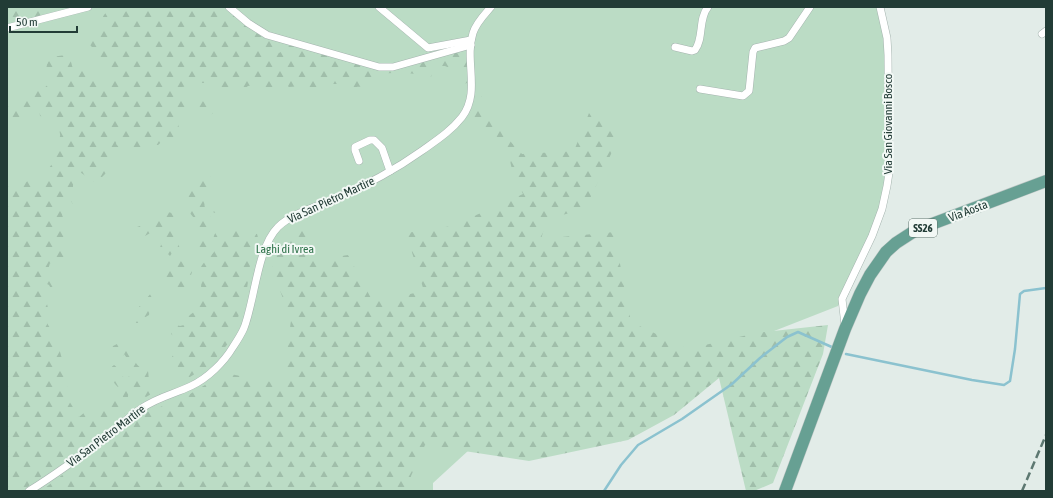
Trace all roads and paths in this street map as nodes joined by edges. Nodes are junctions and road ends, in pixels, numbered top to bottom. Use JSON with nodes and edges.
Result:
{"nodes":[{"id":1,"x":88,"y":7,"type":"edge"},
{"id":2,"x":229,"y":7,"type":"edge"},
{"id":3,"x":378,"y":7,"type":"edge"},
{"id":4,"x":491,"y":7,"type":"edge"},
{"id":5,"x":708,"y":7,"type":"edge"},
{"id":6,"x":810,"y":7,"type":"edge"},
{"id":7,"x":880,"y":7,"type":"edge"},
{"id":8,"x":7,"y":28,"type":"edge"},
{"id":9,"x":471,"y":43,"type":"junction"},
{"id":10,"x":675,"y":46,"type":"dead end"},
{"id":11,"x":700,"y":89,"type":"dead end"},
{"id":12,"x":359,"y":161,"type":"dead end"},
{"id":13,"x":390,"y":171,"type":"junction"},
{"id":14,"x":1046,"y":181,"type":"edge"},
{"id":15,"x":845,"y":329,"type":"junction"},
{"id":16,"x":29,"y":491,"type":"edge"},
{"id":17,"x":785,"y":491,"type":"edge"}],
"edges":[{"from":1,"to":8,"type":"street"},
{"from":2,"to":9,"type":"street"},
{"from":3,"to":9,"type":"street"},
{"from":4,"to":9,"type":"street","name":"Via San Pietro Martire"},
{"from":5,"to":10,"type":"street"},
{"from":6,"to":11,"type":"street"},
{"from":7,"to":15,"type":"street","name":"Via San Giovanni Bosco"},
{"from":9,"to":13,"type":"street","name":"Via San Pietro Martire"},
{"from":12,"to":13,"type":"street"},
{"from":13,"to":16,"type":"street","name":"Via San Pietro Martire"},
{"from":14,"to":15,"type":"main road","name":"Via Aosta","number":"SS26"},
{"from":15,"to":17,"type":"main road","number":"SS26"}]}
